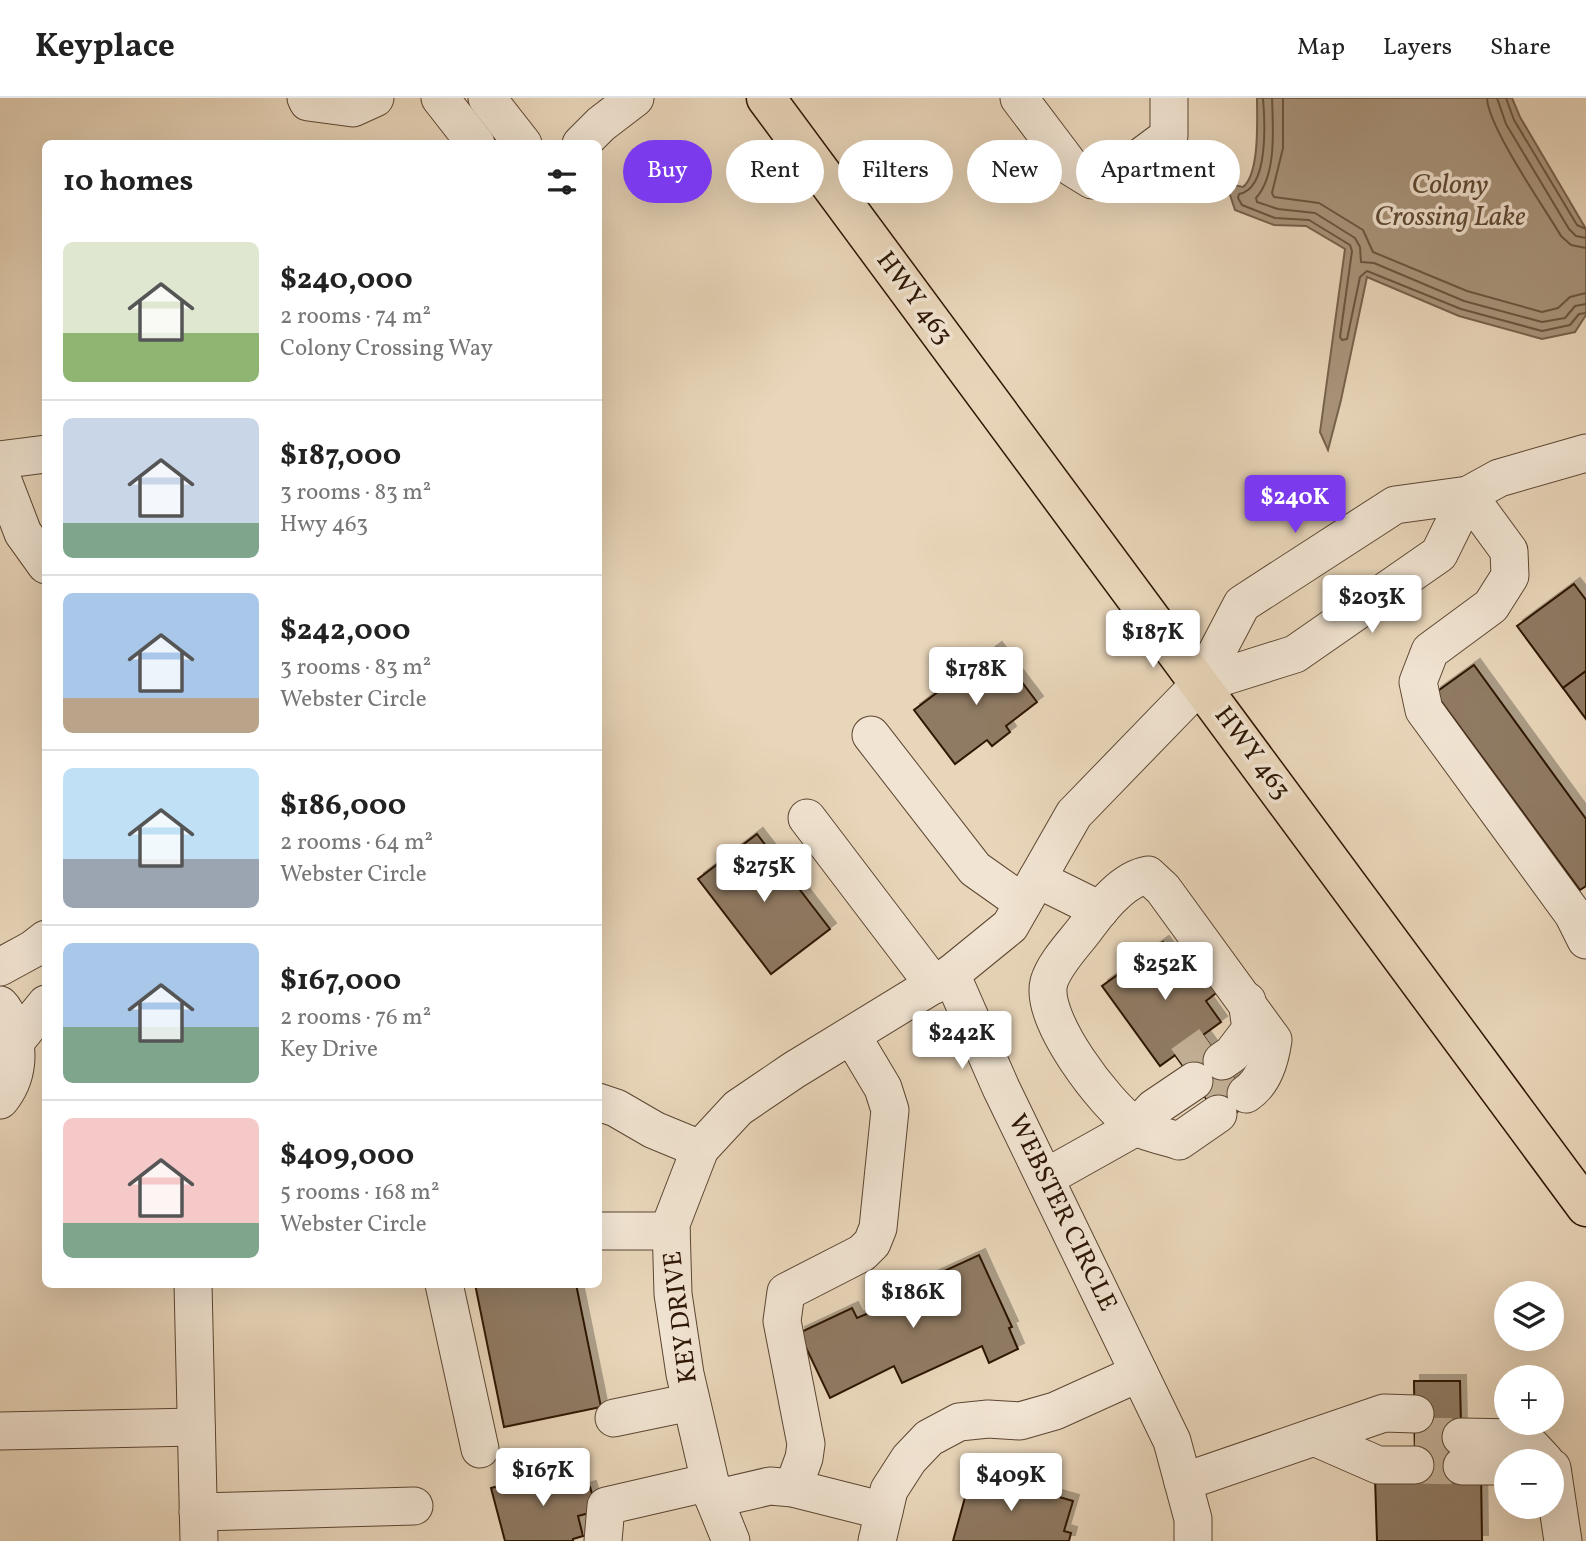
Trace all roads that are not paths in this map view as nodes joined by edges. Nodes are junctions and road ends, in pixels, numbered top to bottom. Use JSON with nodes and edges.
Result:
{"nodes":[{"id":1,"x":306,"y":98,"type":"edge"},
{"id":2,"x":375,"y":98,"type":"edge"},
{"id":3,"x":440,"y":98,"type":"edge"},
{"id":4,"x":487,"y":98,"type":"edge"},
{"id":5,"x":635,"y":98,"type":"edge"},
{"id":6,"x":766,"y":98,"type":"edge"},
{"id":7,"x":1169,"y":98,"type":"edge"},
{"id":8,"x":1027,"y":100,"type":"edge"},
{"id":9,"x":473,"y":140,"type":"edge"},
{"id":10,"x":520,"y":140,"type":"edge"},
{"id":11,"x":585,"y":140,"type":"edge"},
{"id":12,"x":1586,"y":453,"type":"edge"},
{"id":13,"x":42,"y":455,"type":"edge"},
{"id":14,"x":0,"y":460,"type":"edge"},
{"id":15,"x":0,"y":473,"type":"edge"},
{"id":16,"x":1468,"y":495,"type":"junction"},
{"id":17,"x":42,"y":559,"type":"edge"},
{"id":18,"x":1200,"y":684,"type":"junction"},
{"id":19,"x":871,"y":735,"type":"dead end"},
{"id":20,"x":807,"y":818,"type":"dead end"},
{"id":21,"x":1030,"y":891,"type":"junction"},
{"id":22,"x":1100,"y":910,"type":"junction"},
{"id":23,"x":1582,"y":920,"type":"edge"},
{"id":24,"x":42,"y":942,"type":"edge"},
{"id":25,"x":0,"y":967,"type":"edge"},
{"id":26,"x":942,"y":979,"type":"junction"},
{"id":27,"x":0,"y":1005,"type":"edge"},
{"id":28,"x":42,"y":1009,"type":"edge"},
{"id":29,"x":852,"y":1036,"type":"junction"},
{"id":30,"x":16,"y":1041,"type":"junction"},
{"id":31,"x":1214,"y":1079,"type":"junction"},
{"id":32,"x":0,"y":1100,"type":"edge"},
{"id":33,"x":602,"y":1103,"type":"edge"},
{"id":34,"x":1136,"y":1126,"type":"junction"},
{"id":35,"x":700,"y":1149,"type":"junction"},
{"id":36,"x":1045,"y":1178,"type":"junction"},
{"id":37,"x":1586,"y":1207,"type":"edge"},
{"id":38,"x":602,"y":1231,"type":"edge"},
{"id":39,"x":671,"y":1231,"type":"junction"},
{"id":40,"x":193,"y":1288,"type":"edge"},
{"id":41,"x":445,"y":1288,"type":"edge"},
{"id":42,"x":1139,"y":1373,"type":"junction"},
{"id":43,"x":691,"y":1402,"type":"junction"},
{"id":44,"x":614,"y":1418,"type":"dead end"},
{"id":45,"x":1494,"y":1424,"type":"edge"},
{"id":46,"x":196,"y":1427,"type":"junction"},
{"id":47,"x":0,"y":1431,"type":"edge"},
{"id":48,"x":1314,"y":1437,"type":"junction"},
{"id":49,"x":1461,"y":1443,"type":"junction"},
{"id":50,"x":480,"y":1449,"type":"dead end"},
{"id":51,"x":1494,"y":1449,"type":"edge"},
{"id":52,"x":1494,"y":1460,"type":"edge"},
{"id":53,"x":1183,"y":1482,"type":"junction"},
{"id":54,"x":793,"y":1488,"type":"junction"},
{"id":55,"x":712,"y":1490,"type":"junction"},
{"id":56,"x":414,"y":1506,"type":"dead end"},
{"id":57,"x":1559,"y":1519,"type":"edge"},
{"id":58,"x":880,"y":1526,"type":"edge"},
{"id":59,"x":199,"y":1527,"type":"edge"},
{"id":60,"x":603,"y":1541,"type":"edge"},
{"id":61,"x":731,"y":1541,"type":"edge"},
{"id":62,"x":1193,"y":1541,"type":"edge"},
{"id":63,"x":1563,"y":1541,"type":"edge"}],
"edges":[{"from":1,"to":2,"type":"street"},
{"from":3,"to":9,"type":"street"},
{"from":4,"to":10,"type":"street"},
{"from":5,"to":11,"type":"street"},
{"from":6,"to":18,"type":"main road","name":"HWY 463"},
{"from":7,"to":8,"type":"street"},
{"from":12,"to":16,"type":"street"},
{"from":13,"to":14,"type":"street"},
{"from":15,"to":17,"type":"street"},
{"from":16,"to":18,"type":"street"},
{"from":16,"to":18,"type":"street"},
{"from":16,"to":23,"type":"street"},
{"from":18,"to":21,"type":"street"},
{"from":18,"to":37,"type":"main road","name":"HWY 463"},
{"from":19,"to":21,"type":"street"},
{"from":20,"to":26,"type":"street","name":"WEBSTER CIRCLE"},
{"from":21,"to":22,"type":"street"},
{"from":21,"to":26,"type":"street"},
{"from":22,"to":31,"type":"street"},
{"from":22,"to":34,"type":"street"},
{"from":24,"to":25,"type":"street"},
{"from":26,"to":29,"type":"street","name":"KEY DRIVE"},
{"from":26,"to":36,"type":"street","name":"WEBSTER CIRCLE"},
{"from":27,"to":30,"type":"street"},
{"from":28,"to":30,"type":"street"},
{"from":29,"to":35,"type":"street","name":"KEY DRIVE"},
{"from":29,"to":54,"type":"street"},
{"from":30,"to":32,"type":"street"},
{"from":31,"to":34,"type":"street"},
{"from":31,"to":34,"type":"street"},
{"from":33,"to":35,"type":"street"},
{"from":34,"to":36,"type":"street"},
{"from":35,"to":39,"type":"street","name":"KEY DRIVE"},
{"from":36,"to":42,"type":"street","name":"WEBSTER CIRCLE"},
{"from":38,"to":39,"type":"street"},
{"from":39,"to":43,"type":"street","name":"KEY DRIVE"},
{"from":40,"to":46,"type":"street"},
{"from":41,"to":50,"type":"street"},
{"from":42,"to":53,"type":"street","name":"WEBSTER CIRCLE"},
{"from":42,"to":58,"type":"street"},
{"from":43,"to":44,"type":"street"},
{"from":43,"to":55,"type":"street","name":"KEY DRIVE"},
{"from":45,"to":49,"type":"street"},
{"from":46,"to":47,"type":"street"},
{"from":46,"to":59,"type":"street"},
{"from":48,"to":48,"type":"street"},
{"from":48,"to":53,"type":"street"},
{"from":49,"to":51,"type":"street"},
{"from":49,"to":52,"type":"street"},
{"from":53,"to":62,"type":"street","name":"WEBSTER CIRCLE"},
{"from":54,"to":55,"type":"street"},
{"from":54,"to":58,"type":"street"},
{"from":55,"to":60,"type":"street"},
{"from":55,"to":61,"type":"street","name":"KEY DRIVE"},
{"from":56,"to":59,"type":"street"},
{"from":57,"to":63,"type":"street"}]}
